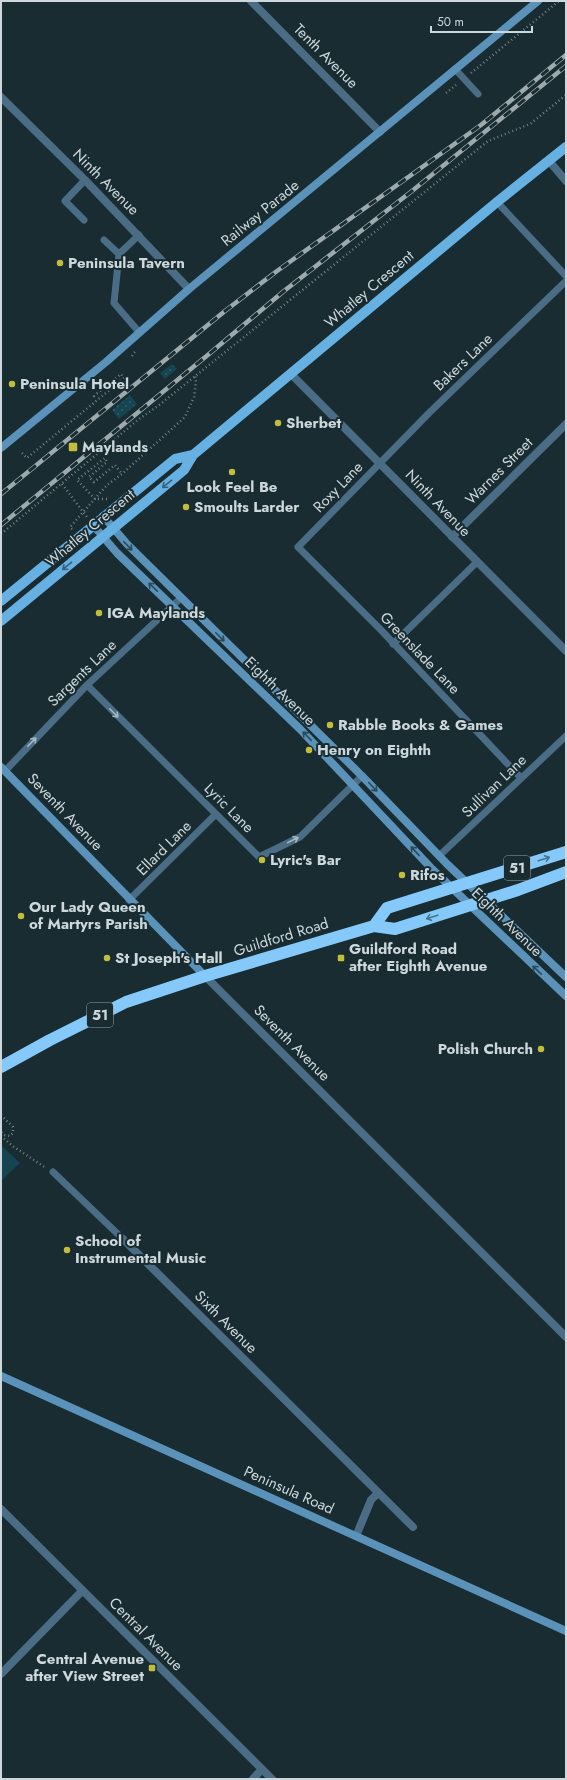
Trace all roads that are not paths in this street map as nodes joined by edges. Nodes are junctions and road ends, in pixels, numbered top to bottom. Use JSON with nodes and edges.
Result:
{"nodes":[{"id":1,"x":251,"y":1,"type":"edge"},
{"id":2,"x":538,"y":1,"type":"edge"},
{"id":3,"x":455,"y":69,"type":"junction"},
{"id":4,"x":478,"y":94,"type":"dead end"},
{"id":5,"x":1,"y":97,"type":"edge"},
{"id":6,"x":380,"y":132,"type":"junction"},
{"id":7,"x":566,"y":147,"type":"edge"},
{"id":8,"x":549,"y":161,"type":"junction"},
{"id":9,"x":85,"y":180,"type":"junction"},
{"id":10,"x":566,"y":180,"type":"edge"},
{"id":11,"x":497,"y":202,"type":"junction"},
{"id":12,"x":84,"y":220,"type":"dead end"},
{"id":13,"x":139,"y":235,"type":"junction"},
{"id":14,"x":104,"y":240,"type":"dead end"},
{"id":15,"x":118,"y":254,"type":"junction"},
{"id":16,"x":566,"y":276,"type":"edge"},
{"id":17,"x":566,"y":281,"type":"edge"},
{"id":18,"x":190,"y":289,"type":"junction"},
{"id":19,"x":139,"y":332,"type":"junction"},
{"id":20,"x":291,"y":374,"type":"junction"},
{"id":21,"x":566,"y":424,"type":"edge"},
{"id":22,"x":1,"y":448,"type":"edge"},
{"id":23,"x":193,"y":455,"type":"junction"},
{"id":24,"x":379,"y":463,"type":"junction"},
{"id":25,"x":103,"y":516,"type":"junction"},
{"id":26,"x":93,"y":525,"type":"junction"},
{"id":27,"x":113,"y":528,"type":"junction"},
{"id":28,"x":103,"y":537,"type":"junction"},
{"id":29,"x":452,"y":537,"type":"junction"},
{"id":30,"x":298,"y":547,"type":"joint"},
{"id":31,"x":477,"y":562,"type":"junction"},
{"id":32,"x":181,"y":598,"type":"junction"},
{"id":33,"x":1,"y":601,"type":"edge"},
{"id":34,"x":173,"y":606,"type":"junction"},
{"id":35,"x":1,"y":621,"type":"edge"},
{"id":36,"x":393,"y":644,"type":"junction"},
{"id":37,"x":566,"y":650,"type":"edge"},
{"id":38,"x":86,"y":685,"type":"junction"},
{"id":39,"x":566,"y":736,"type":"edge"},
{"id":40,"x":3,"y":769,"type":"edge"},
{"id":41,"x":362,"y":776,"type":"junction"},
{"id":42,"x":521,"y":778,"type":"junction"},
{"id":43,"x":353,"y":784,"type":"junction"},
{"id":44,"x":216,"y":814,"type":"junction"},
{"id":45,"x":566,"y":852,"type":"edge"},
{"id":46,"x":439,"y":856,"type":"junction"},
{"id":47,"x":566,"y":872,"type":"edge"},
{"id":48,"x":468,"y":884,"type":"junction"},
{"id":49,"x":452,"y":889,"type":"junction"},
{"id":50,"x":130,"y":900,"type":"junction"},
{"id":51,"x":485,"y":900,"type":"junction"},
{"id":52,"x":469,"y":905,"type":"junction"},
{"id":53,"x":374,"y":926,"type":"junction"},
{"id":54,"x":205,"y":976,"type":"junction"},
{"id":55,"x":566,"y":977,"type":"edge"},
{"id":56,"x":566,"y":996,"type":"edge"},
{"id":57,"x":1,"y":1067,"type":"edge"},
{"id":58,"x":53,"y":1172,"type":"road end"},
{"id":59,"x":123,"y":1239,"type":"joint"},
{"id":60,"x":566,"y":1337,"type":"edge"},
{"id":61,"x":1,"y":1376,"type":"edge"},
{"id":62,"x":378,"y":1493,"type":"junction"},
{"id":63,"x":1,"y":1509,"type":"edge"},
{"id":64,"x":413,"y":1527,"type":"dead end"},
{"id":65,"x":356,"y":1536,"type":"junction"},
{"id":66,"x":82,"y":1591,"type":"junction"},
{"id":67,"x":566,"y":1630,"type":"edge"},
{"id":68,"x":1,"y":1674,"type":"edge"},
{"id":69,"x":262,"y":1769,"type":"junction"},
{"id":70,"x":253,"y":1779,"type":"edge"},
{"id":71,"x":272,"y":1779,"type":"edge"}],
"edges":[{"from":1,"to":6,"type":"street","name":"Tenth Avenue"},
{"from":2,"to":3,"type":"street","name":"Railway Parade"},
{"from":3,"to":4,"type":"lane"},
{"from":3,"to":6,"type":"street","name":"Railway Parade"},
{"from":5,"to":9,"type":"street","name":"Ninth Avenue"},
{"from":6,"to":18,"type":"street","name":"Railway Parade"},
{"from":7,"to":8,"type":"main road","name":"Whatley Crescent"},
{"from":8,"to":10,"type":"street"},
{"from":8,"to":11,"type":"main road","name":"Whatley Crescent"},
{"from":9,"to":12,"type":"lane"},
{"from":9,"to":13,"type":"street","name":"Ninth Avenue"},
{"from":11,"to":16,"type":"lane"},
{"from":11,"to":20,"type":"main road","name":"Whatley Crescent"},
{"from":13,"to":15,"type":"lane"},
{"from":13,"to":18,"type":"street","name":"Ninth Avenue"},
{"from":14,"to":15,"type":"lane"},
{"from":15,"to":19,"type":"lane"},
{"from":17,"to":24,"type":"lane","name":"Bakers Lane"},
{"from":18,"to":19,"type":"street","name":"Railway Parade"},
{"from":19,"to":22,"type":"street","name":"Railway Parade"},
{"from":20,"to":23,"type":"main road","name":"Whatley Crescent"},
{"from":20,"to":24,"type":"street","name":"Ninth Avenue"},
{"from":21,"to":29,"type":"street","name":"Warnes Street"},
{"from":23,"to":25,"type":"main road","name":"Whatley Crescent"},
{"from":23,"to":27,"type":"main road","name":"Whatley Crescent","one_way":true},
{"from":24,"to":29,"type":"street","name":"Ninth Avenue"},
{"from":24,"to":30,"type":"lane","name":"Roxy Lane"},
{"from":25,"to":26,"type":"main road","name":"Whatley Crescent"},
{"from":25,"to":27,"type":"street","name":"Eighth Avenue"},
{"from":26,"to":28,"type":"street","name":"Eighth Avenue"},
{"from":26,"to":33,"type":"main road","name":"Whatley Crescent"},
{"from":27,"to":28,"type":"main road","name":"Whatley Crescent"},
{"from":27,"to":32,"type":"street","name":"Eighth Avenue","one_way":true},
{"from":34,"to":28,"type":"street","name":"Eighth Avenue","one_way":true},
{"from":28,"to":35,"type":"main road","name":"Whatley Crescent","one_way":true},
{"from":29,"to":31,"type":"street","name":"Ninth Avenue"},
{"from":30,"to":36,"type":"lane","name":"Greenslade Lane"},
{"from":31,"to":36,"type":"lane"},
{"from":31,"to":37,"type":"street","name":"Ninth Avenue"},
{"from":32,"to":34,"type":"lane","name":"Sargents Lane"},
{"from":32,"to":41,"type":"street","name":"Eighth Avenue","one_way":true},
{"from":34,"to":38,"type":"lane","name":"Sargents Lane"},
{"from":43,"to":34,"type":"street","name":"Eighth Avenue","one_way":true},
{"from":36,"to":42,"type":"lane","name":"Greenslade Lane"},
{"from":40,"to":38,"type":"lane","name":"Sargents Lane","one_way":true},
{"from":38,"to":44,"type":"lane","name":"Lyric Lane","one_way":true},
{"from":39,"to":42,"type":"lane","name":"Sullivan Lane"},
{"from":40,"to":50,"type":"street","name":"Seventh Avenue"},
{"from":41,"to":43,"type":"lane","name":"Lyric Lane"},
{"from":41,"to":46,"type":"street","name":"Eighth Avenue","one_way":true},
{"from":42,"to":46,"type":"lane","name":"Sullivan Lane"},
{"from":44,"to":43,"type":"lane","name":"Lyric Lane","one_way":true},
{"from":49,"to":43,"type":"street","name":"Eighth Avenue","one_way":true},
{"from":44,"to":50,"type":"lane","name":"Ellard Lane"},
{"from":48,"to":45,"type":"highway","number":"51","one_way":true},
{"from":46,"to":48,"type":"street","name":"Eighth Avenue"},
{"from":47,"to":51,"type":"highway","name":"Guildford Road","number":"51"},
{"from":48,"to":49,"type":"highway","number":"51"},
{"from":48,"to":51,"type":"street","name":"Eighth Avenue"},
{"from":49,"to":52,"type":"street","name":"Eighth Avenue"},
{"from":49,"to":53,"type":"highway","number":"51"},
{"from":50,"to":54,"type":"street","name":"Seventh Avenue"},
{"from":51,"to":52,"type":"highway","name":"Guildford Road","number":"51"},
{"from":51,"to":55,"type":"street","name":"Eighth Avenue"},
{"from":52,"to":53,"type":"highway","name":"Guildford Road","number":"51","one_way":true},
{"from":56,"to":52,"type":"street","name":"Eighth Avenue","one_way":true},
{"from":53,"to":54,"type":"highway","name":"Guildford Road","number":"51"},
{"from":54,"to":57,"type":"highway","name":"Guildford Road","number":"51"},
{"from":54,"to":60,"type":"street","name":"Seventh Avenue"},
{"from":58,"to":59,"type":"lane","name":"Sixth Avenue"},
{"from":59,"to":62,"type":"street","name":"Sixth Avenue"},
{"from":61,"to":65,"type":"street","name":"Peninsula Road"},
{"from":62,"to":64,"type":"street","name":"Sixth Avenue"},
{"from":62,"to":65,"type":"street"},
{"from":63,"to":66,"type":"street","name":"Central Avenue"},
{"from":65,"to":67,"type":"street","name":"Peninsula Road"},
{"from":66,"to":68,"type":"street"},
{"from":66,"to":69,"type":"street","name":"Central Avenue"},
{"from":69,"to":70,"type":"street"},
{"from":69,"to":71,"type":"street","name":"Central Avenue"}]}
